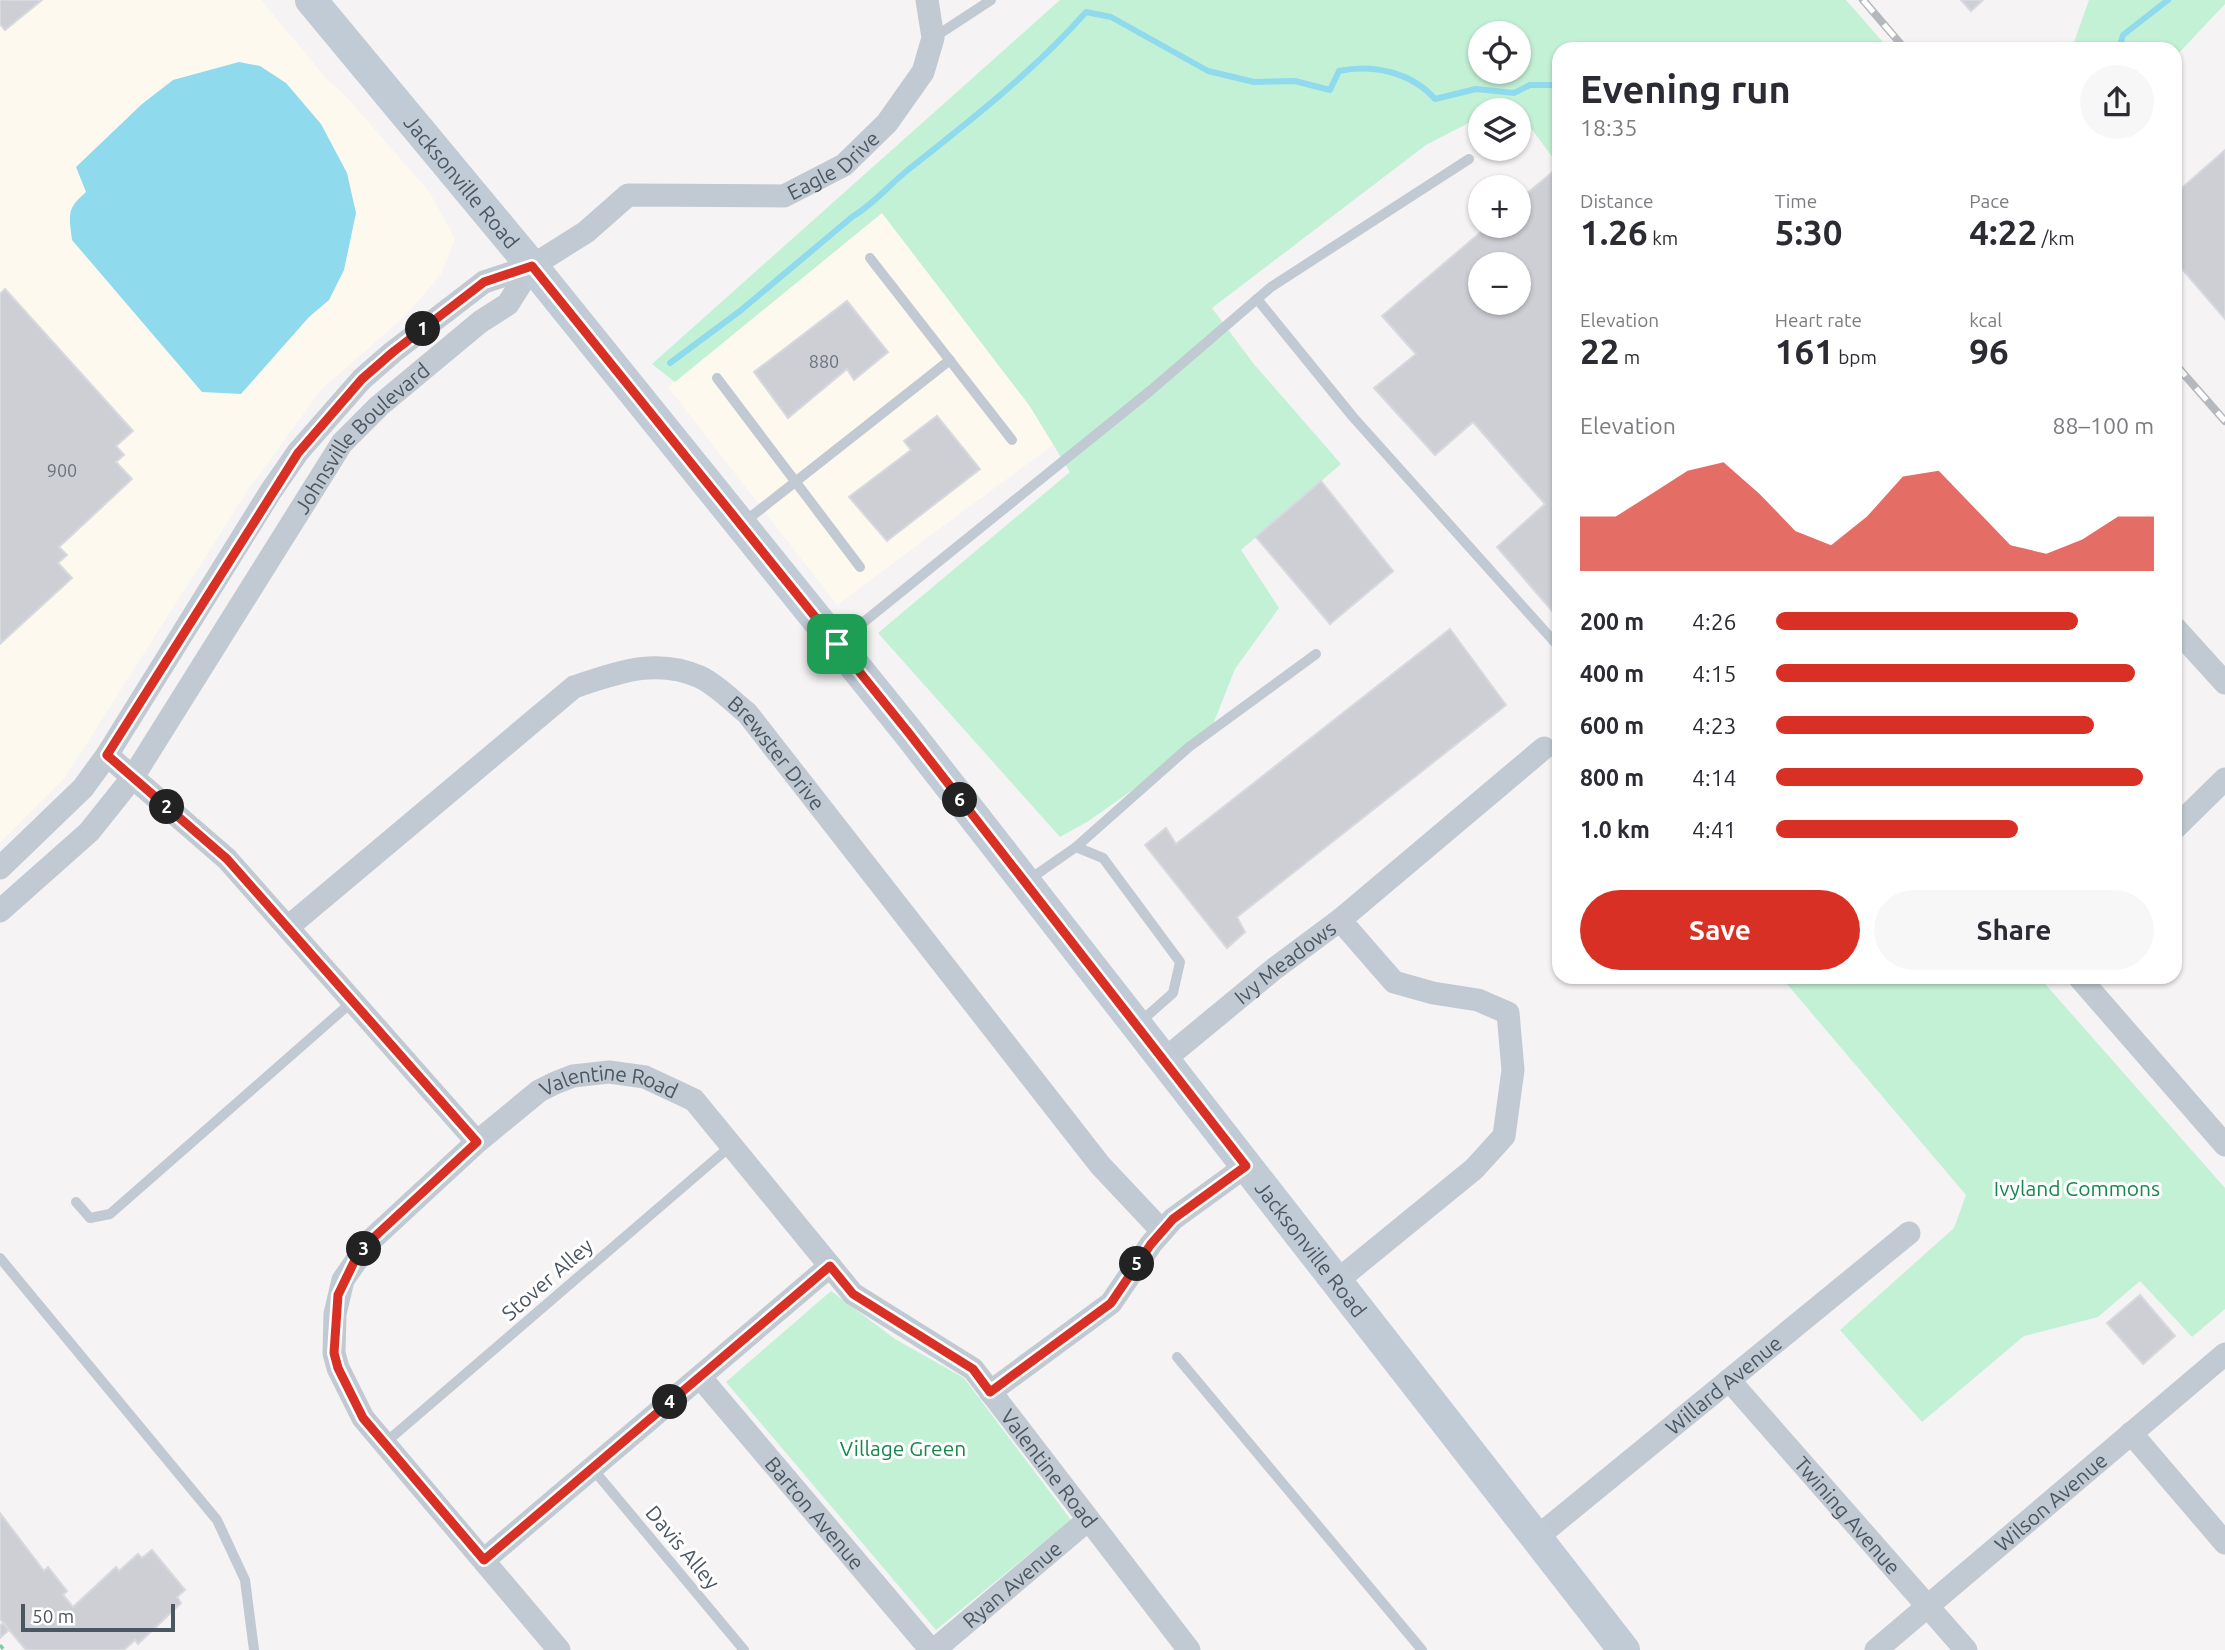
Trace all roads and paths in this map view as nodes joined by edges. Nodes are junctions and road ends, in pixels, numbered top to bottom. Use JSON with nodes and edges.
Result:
{"nodes":[{"id":1,"x":311,"y":0,"type":"edge"},
{"id":2,"x":927,"y":0,"type":"edge"},
{"id":3,"x":991,"y":0,"type":"edge"},
{"id":4,"x":933,"y":38,"type":"junction"},
{"id":5,"x":1468,"y":160,"type":"edge"},
{"id":6,"x":870,"y":258,"type":"dead end"},
{"id":7,"x":532,"y":266,"type":"junction"},
{"id":8,"x":1257,"y":299,"type":"junction"},
{"id":9,"x":950,"y":360,"type":"junction"},
{"id":10,"x":717,"y":378,"type":"dead end"},
{"id":11,"x":1012,"y":440,"type":"dead end"},
{"id":12,"x":794,"y":482,"type":"junction"},
{"id":13,"x":741,"y":524,"type":"junction"},
{"id":14,"x":860,"y":567,"type":"dead end"},
{"id":15,"x":2182,"y":636,"type":"edge"},
{"id":16,"x":1552,"y":639,"type":"edge"},
{"id":17,"x":837,"y":644,"type":"junction"},
{"id":18,"x":1315,"y":654,"type":"dead end"},
{"id":19,"x":2225,"y":683,"type":"edge"},
{"id":20,"x":1544,"y":748,"type":"dead end"},
{"id":21,"x":107,"y":755,"type":"junction"},
{"id":22,"x":133,"y":777,"type":"junction"},
{"id":23,"x":2225,"y":779,"type":"edge"},
{"id":24,"x":2182,"y":821,"type":"edge"},
{"id":25,"x":1076,"y":847,"type":"junction"},
{"id":26,"x":0,"y":868,"type":"edge"},
{"id":27,"x":1024,"y":883,"type":"junction"},
{"id":28,"x":0,"y":911,"type":"edge"},
{"id":29,"x":1340,"y":920,"type":"junction"},
{"id":30,"x":288,"y":927,"type":"junction"},
{"id":31,"x":2085,"y":984,"type":"edge"},
{"id":32,"x":354,"y":1001,"type":"junction"},
{"id":33,"x":1138,"y":1025,"type":"junction"},
{"id":34,"x":1165,"y":1059,"type":"junction"},
{"id":35,"x":477,"y":1142,"type":"junction"},
{"id":36,"x":733,"y":1144,"type":"junction"},
{"id":37,"x":2225,"y":1145,"type":"edge"},
{"id":38,"x":1246,"y":1166,"type":"junction"},
{"id":39,"x":76,"y":1202,"type":"dead end"},
{"id":40,"x":1162,"y":1231,"type":"junction"},
{"id":41,"x":1909,"y":1233,"type":"dead end"},
{"id":42,"x":0,"y":1258,"type":"edge"},
{"id":43,"x":830,"y":1266,"type":"junction"},
{"id":44,"x":1338,"y":1280,"type":"junction"},
{"id":45,"x":2225,"y":1354,"type":"edge"},
{"id":46,"x":1177,"y":1357,"type":"dead end"},
{"id":47,"x":700,"y":1377,"type":"junction"},
{"id":48,"x":1729,"y":1380,"type":"junction"},
{"id":49,"x":990,"y":1392,"type":"junction"},
{"id":50,"x":2131,"y":1433,"type":"junction"},
{"id":51,"x":385,"y":1443,"type":"junction"},
{"id":52,"x":592,"y":1468,"type":"junction"},
{"id":53,"x":1088,"y":1520,"type":"junction"},
{"id":54,"x":1536,"y":1538,"type":"junction"},
{"id":55,"x":2225,"y":1543,"type":"edge"},
{"id":56,"x":484,"y":1560,"type":"junction"},
{"id":57,"x":1927,"y":1606,"type":"junction"},
{"id":58,"x":0,"y":1645,"type":"edge"},
{"id":59,"x":1179,"y":1647,"type":"edge"},
{"id":60,"x":4,"y":1650,"type":"edge"},
{"id":61,"x":254,"y":1650,"type":"edge"},
{"id":62,"x":559,"y":1650,"type":"edge"},
{"id":63,"x":744,"y":1650,"type":"edge"},
{"id":64,"x":933,"y":1650,"type":"edge"},
{"id":65,"x":1423,"y":1650,"type":"edge"},
{"id":66,"x":1623,"y":1650,"type":"edge"},
{"id":67,"x":1876,"y":1650,"type":"edge"},
{"id":68,"x":1966,"y":1650,"type":"edge"}],
"edges":[{"from":1,"to":7,"type":"main road","name":"Jacksonville Road"},
{"from":2,"to":4,"type":"street","name":"Eagle Drive"},
{"from":3,"to":4,"type":"lane"},
{"from":4,"to":7,"type":"street","name":"Eagle Drive"},
{"from":5,"to":8,"type":"lane"},
{"from":6,"to":9,"type":"lane"},
{"from":7,"to":13,"type":"main road","name":"Jacksonville Road"},
{"from":7,"to":21,"type":"street","name":"Johnsville Boulevard"},
{"from":7,"to":22,"type":"street","name":"Johnsville Boulevard"},
{"from":8,"to":16,"type":"lane"},
{"from":8,"to":17,"type":"lane"},
{"from":9,"to":11,"type":"lane"},
{"from":9,"to":12,"type":"lane"},
{"from":10,"to":12,"type":"lane"},
{"from":12,"to":13,"type":"lane"},
{"from":12,"to":14,"type":"lane"},
{"from":13,"to":17,"type":"main road","name":"Jacksonville Road"},
{"from":15,"to":19,"type":"street"},
{"from":17,"to":27,"type":"main road","name":"Jacksonville Road"},
{"from":18,"to":25,"type":"lane"},
{"from":20,"to":29,"type":"street"},
{"from":21,"to":22,"type":"street"},
{"from":21,"to":26,"type":"street","name":"Johnsville Boulevard"},
{"from":22,"to":28,"type":"street","name":"Johnsville Boulevard"},
{"from":22,"to":30,"type":"street"},
{"from":23,"to":24,"type":"street"},
{"from":25,"to":27,"type":"lane"},
{"from":25,"to":33,"type":"lane"},
{"from":27,"to":33,"type":"main road","name":"Jacksonville Road"},
{"from":29,"to":34,"type":"street","name":"Ivy Meadows"},
{"from":29,"to":44,"type":"street","name":"Ivy Meadows"},
{"from":30,"to":32,"type":"street"},
{"from":30,"to":40,"type":"street","name":"Brewster Drive"},
{"from":31,"to":37,"type":"street"},
{"from":32,"to":35,"type":"street"},
{"from":32,"to":39,"type":"lane"},
{"from":33,"to":34,"type":"main road","name":"Jacksonville Road"},
{"from":34,"to":38,"type":"main road","name":"Jacksonville Road"},
{"from":35,"to":36,"type":"street","name":"Valentine Road"},
{"from":35,"to":51,"type":"street","name":"Valentine Road"},
{"from":36,"to":43,"type":"street","name":"Valentine Road"},
{"from":36,"to":51,"type":"lane","name":"Stover Alley"},
{"from":38,"to":40,"type":"street"},
{"from":38,"to":44,"type":"main road","name":"Jacksonville Road"},
{"from":40,"to":49,"type":"street"},
{"from":41,"to":48,"type":"street","name":"Willard Avenue"},
{"from":42,"to":61,"type":"lane"},
{"from":43,"to":47,"type":"street"},
{"from":43,"to":49,"type":"street","name":"Valentine Road"},
{"from":44,"to":54,"type":"main road","name":"Jacksonville Road"},
{"from":45,"to":50,"type":"street","name":"Wilson Avenue"},
{"from":46,"to":65,"type":"lane"},
{"from":47,"to":52,"type":"street"},
{"from":47,"to":64,"type":"street","name":"Barton Avenue"},
{"from":48,"to":54,"type":"street","name":"Willard Avenue"},
{"from":48,"to":57,"type":"street","name":"Twining Avenue"},
{"from":49,"to":53,"type":"street","name":"Valentine Road"},
{"from":50,"to":55,"type":"street"},
{"from":50,"to":57,"type":"street","name":"Wilson Avenue"},
{"from":51,"to":56,"type":"street","name":"Valentine Road"},
{"from":52,"to":56,"type":"street"},
{"from":52,"to":63,"type":"lane","name":"Davis Alley"},
{"from":53,"to":59,"type":"street","name":"Valentine Road"},
{"from":53,"to":64,"type":"street","name":"Ryan Avenue"},
{"from":54,"to":66,"type":"main road","name":"Jacksonville Road"},
{"from":56,"to":62,"type":"street","name":"Valentine Road"},
{"from":57,"to":67,"type":"street","name":"Wilson Avenue"},
{"from":57,"to":68,"type":"street","name":"Twining Avenue"},
{"from":58,"to":60,"type":"path"}]}
